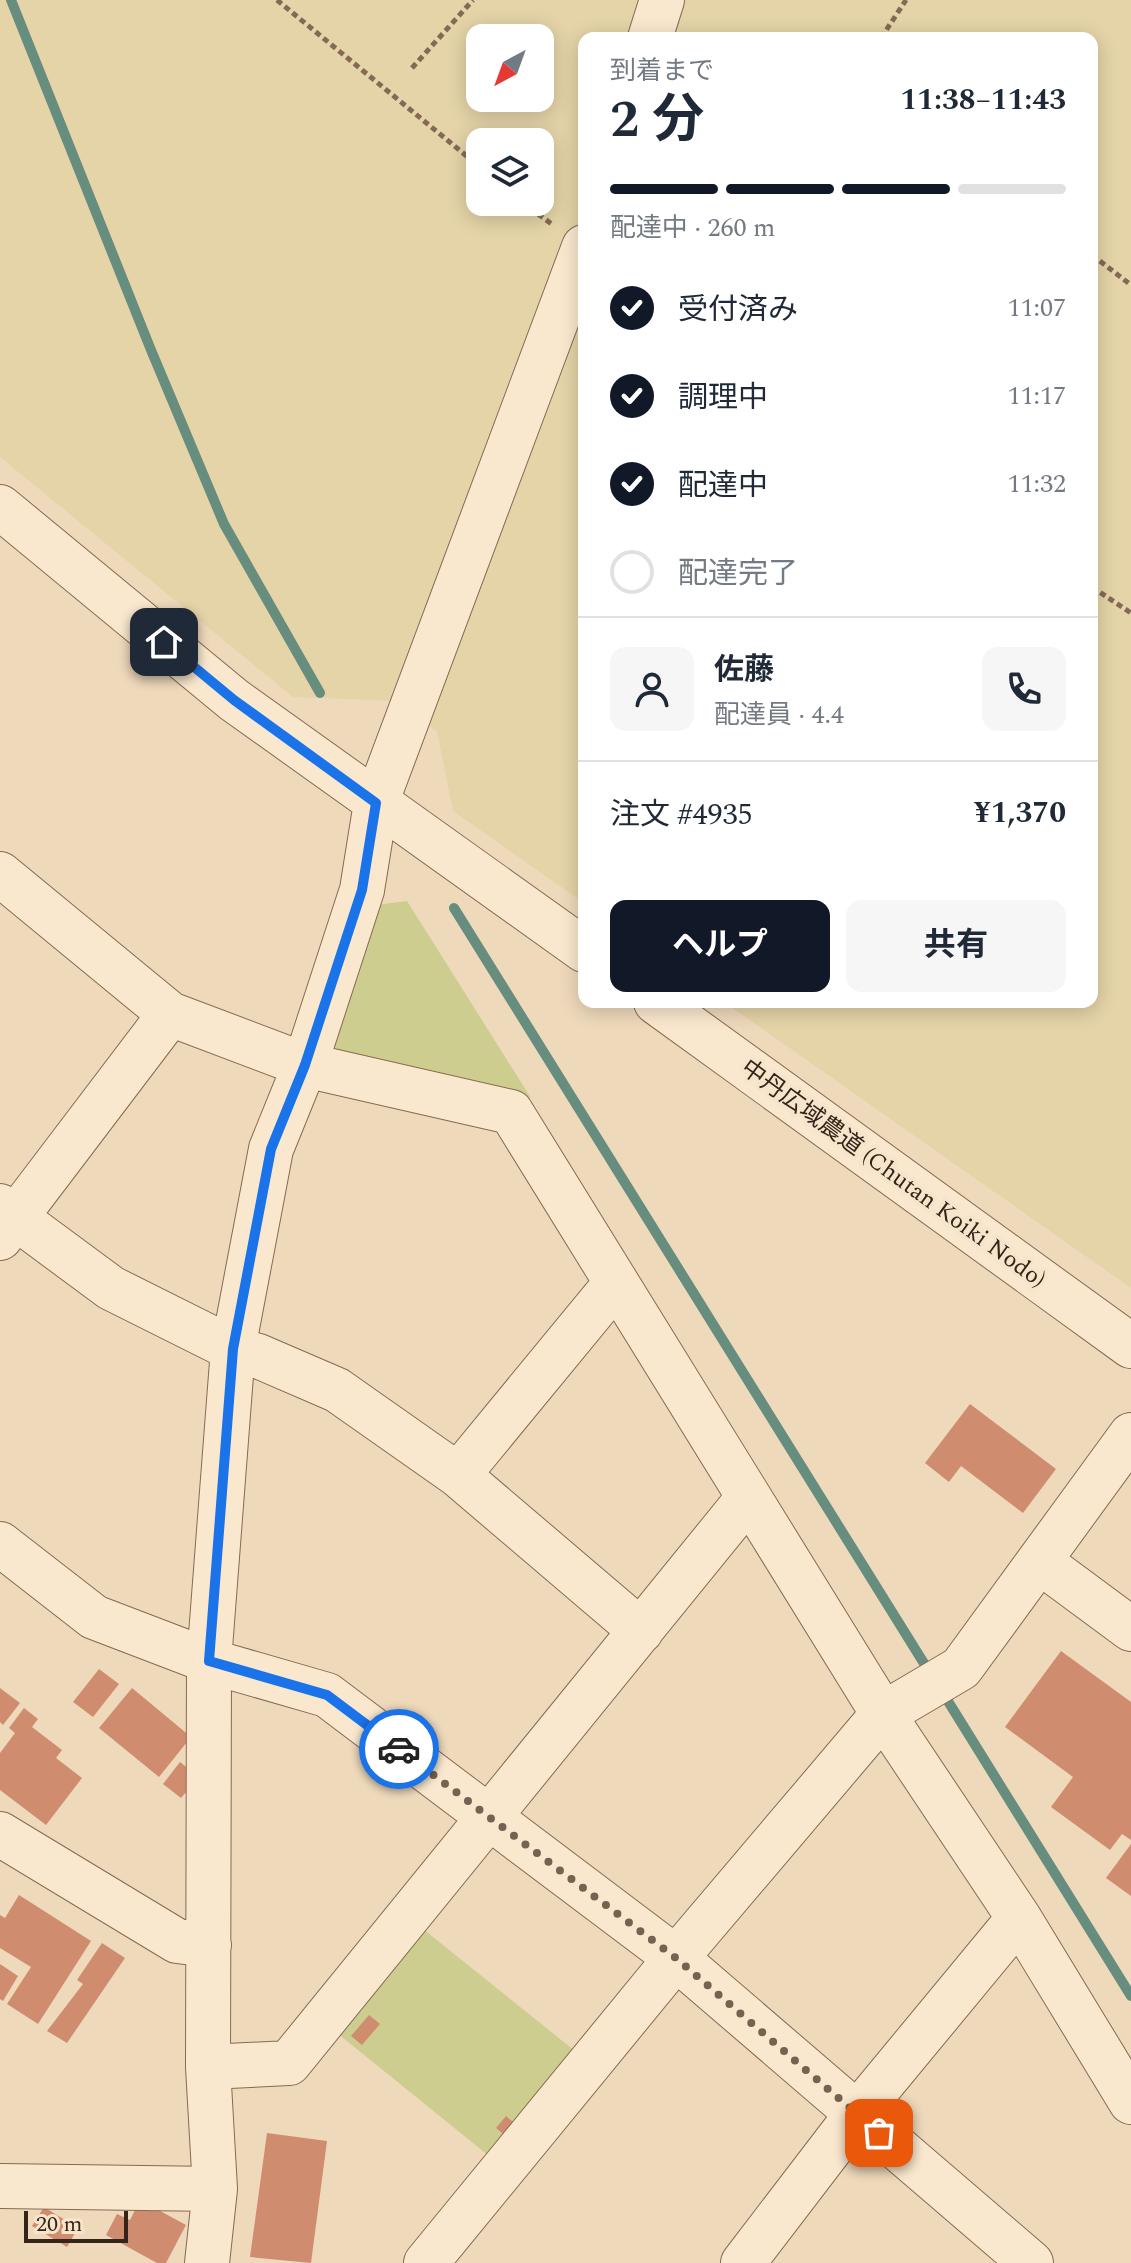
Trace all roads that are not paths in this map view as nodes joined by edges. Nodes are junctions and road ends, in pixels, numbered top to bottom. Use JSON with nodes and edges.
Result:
{"nodes":[{"id":1,"x":662,"y":0,"type":"edge"},
{"id":2,"x":652,"y":32,"type":"edge"},
{"id":3,"x":578,"y":263,"type":"edge"},
{"id":4,"x":0,"y":507,"type":"edge"},
{"id":5,"x":376,"y":803,"type":"junction"},
{"id":6,"x":0,"y":874,"type":"edge"},
{"id":7,"x":578,"y":946,"type":"edge"},
{"id":8,"x":664,"y":1008,"type":"edge"},
{"id":9,"x":170,"y":1014,"type":"junction"},
{"id":10,"x":305,"y":1065,"type":"junction"},
{"id":11,"x":5,"y":1221,"type":"edge"},
{"id":12,"x":616,"y":1283,"type":"junction"},
{"id":13,"x":1131,"y":1346,"type":"edge"},
{"id":14,"x":233,"y":1349,"type":"junction"},
{"id":15,"x":1131,"y":1435,"type":"edge"},
{"id":16,"x":458,"y":1475,"type":"junction"},
{"id":17,"x":749,"y":1497,"type":"junction"},
{"id":18,"x":0,"y":1544,"type":"edge"},
{"id":19,"x":1039,"y":1561,"type":"junction"},
{"id":20,"x":1131,"y":1629,"type":"edge"},
{"id":21,"x":641,"y":1631,"type":"junction"},
{"id":22,"x":209,"y":1661,"type":"junction"},
{"id":23,"x":892,"y":1709,"type":"junction"},
{"id":24,"x":491,"y":1818,"type":"junction"},
{"id":25,"x":0,"y":1834,"type":"edge"},
{"id":26,"x":1019,"y":1918,"type":"junction"},
{"id":27,"x":209,"y":1945,"type":"junction"},
{"id":28,"x":676,"y":1958,"type":"junction"},
{"id":29,"x":208,"y":2067,"type":"junction"},
{"id":30,"x":1131,"y":2102,"type":"edge"},
{"id":31,"x":857,"y":2114,"type":"junction"},
{"id":32,"x":215,"y":2189,"type":"junction"},
{"id":33,"x":3,"y":2191,"type":"edge"},
{"id":34,"x":207,"y":2263,"type":"edge"},
{"id":35,"x":426,"y":2263,"type":"edge"},
{"id":36,"x":743,"y":2263,"type":"edge"},
{"id":37,"x":1031,"y":2263,"type":"edge"}],
"edges":[{"from":1,"to":2,"type":"street"},
{"from":3,"to":5,"type":"street"},
{"from":4,"to":5,"type":"street"},
{"from":5,"to":7,"type":"street"},
{"from":5,"to":10,"type":"street"},
{"from":6,"to":9,"type":"street"},
{"from":8,"to":13,"type":"street","name":"中丹広域農道 (Chutan Koiki Nodo)"},
{"from":9,"to":10,"type":"street"},
{"from":9,"to":11,"type":"street"},
{"from":10,"to":12,"type":"street"},
{"from":10,"to":14,"type":"street"},
{"from":11,"to":14,"type":"street"},
{"from":12,"to":16,"type":"street"},
{"from":12,"to":17,"type":"street"},
{"from":14,"to":16,"type":"street"},
{"from":14,"to":22,"type":"street"},
{"from":15,"to":19,"type":"street"},
{"from":16,"to":21,"type":"street"},
{"from":17,"to":21,"type":"street"},
{"from":17,"to":23,"type":"street"},
{"from":18,"to":22,"type":"street"},
{"from":19,"to":20,"type":"street"},
{"from":19,"to":23,"type":"street"},
{"from":21,"to":24,"type":"street"},
{"from":22,"to":24,"type":"street"},
{"from":22,"to":27,"type":"street"},
{"from":23,"to":26,"type":"street"},
{"from":23,"to":28,"type":"street"},
{"from":24,"to":28,"type":"street"},
{"from":24,"to":29,"type":"street"},
{"from":25,"to":27,"type":"street"},
{"from":26,"to":30,"type":"street"},
{"from":26,"to":31,"type":"street"},
{"from":27,"to":29,"type":"street"},
{"from":28,"to":31,"type":"street"},
{"from":28,"to":35,"type":"street"},
{"from":29,"to":32,"type":"street"},
{"from":31,"to":36,"type":"street"},
{"from":31,"to":37,"type":"street"},
{"from":32,"to":33,"type":"street"},
{"from":32,"to":34,"type":"street"}]}
